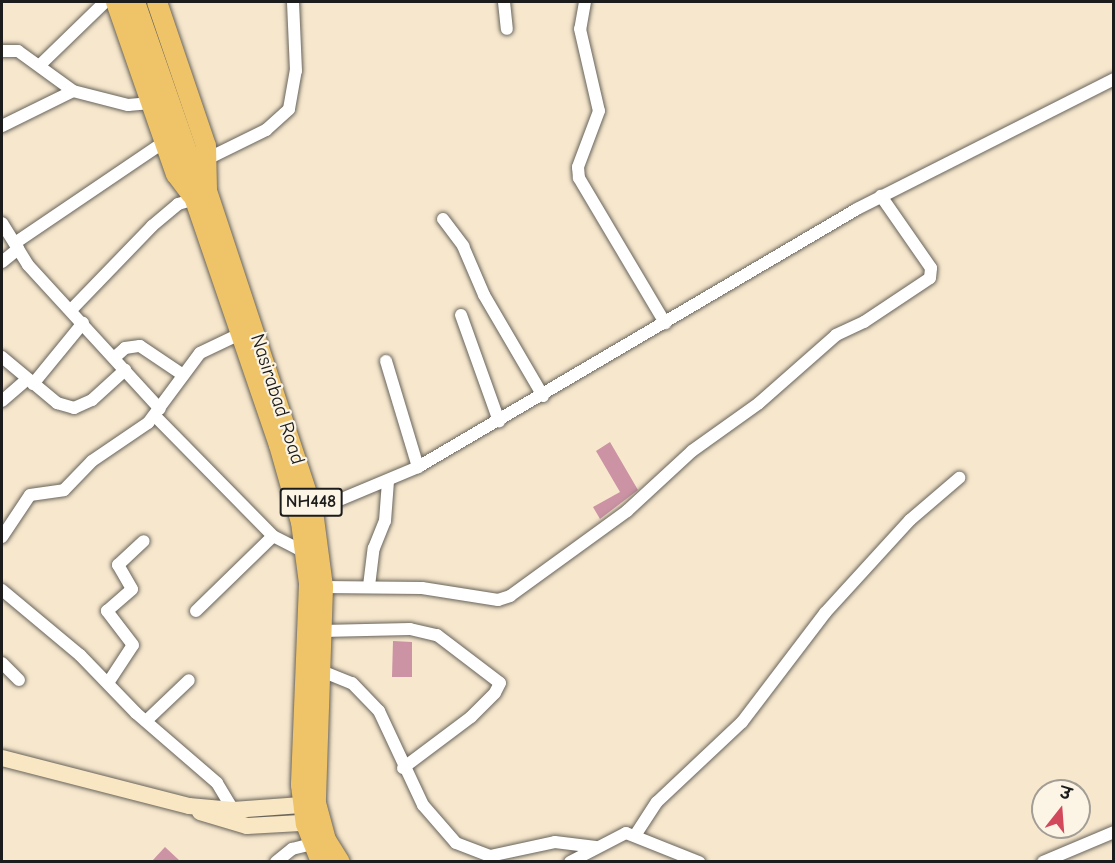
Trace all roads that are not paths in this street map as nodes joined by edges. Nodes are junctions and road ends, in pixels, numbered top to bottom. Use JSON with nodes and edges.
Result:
{"nodes":[{"id":1,"x":105,"y":2,"type":"edge"},
{"id":2,"x":116,"y":2,"type":"edge"},
{"id":3,"x":135,"y":2,"type":"edge"},
{"id":4,"x":157,"y":2,"type":"edge"},
{"id":5,"x":293,"y":2,"type":"edge"},
{"id":6,"x":504,"y":2,"type":"edge"},
{"id":7,"x":585,"y":2,"type":"edge"},
{"id":8,"x":507,"y":29,"type":"dead end"},
{"id":9,"x":2,"y":51,"type":"edge"},
{"id":10,"x":40,"y":65,"type":"junction"},
{"id":11,"x":1113,"y":79,"type":"edge"},
{"id":12,"x":73,"y":91,"type":"junction"},
{"id":13,"x":151,"y":103,"type":"junction"},
{"id":14,"x":2,"y":126,"type":"edge"},
{"id":15,"x":164,"y":142,"type":"junction"},
{"id":16,"x":209,"y":158,"type":"junction"},
{"id":17,"x":199,"y":196,"type":"junction"},
{"id":18,"x":881,"y":196,"type":"junction"},
{"id":19,"x":443,"y":219,"type":"dead end"},
{"id":20,"x":2,"y":223,"type":"edge"},
{"id":21,"x":16,"y":246,"type":"junction"},
{"id":22,"x":2,"y":262,"type":"edge"},
{"id":23,"x":71,"y":310,"type":"junction"},
{"id":24,"x":461,"y":315,"type":"dead end"},
{"id":25,"x":83,"y":323,"type":"junction"},
{"id":26,"x":664,"y":323,"type":"junction"},
{"id":27,"x":242,"y":333,"type":"junction"},
{"id":28,"x":2,"y":357,"type":"edge"},
{"id":29,"x":114,"y":358,"type":"junction"},
{"id":30,"x":386,"y":361,"type":"dead end"},
{"id":31,"x":125,"y":370,"type":"junction"},
{"id":32,"x":183,"y":375,"type":"junction"},
{"id":33,"x":30,"y":381,"type":"junction"},
{"id":34,"x":543,"y":396,"type":"junction"},
{"id":35,"x":2,"y":401,"type":"edge"},
{"id":36,"x":157,"y":413,"type":"junction"},
{"id":37,"x":499,"y":421,"type":"junction"},
{"id":38,"x":418,"y":467,"type":"junction"},
{"id":39,"x":959,"y":478,"type":"dead end"},
{"id":40,"x":388,"y":481,"type":"junction"},
{"id":41,"x":313,"y":511,"type":"junction"},
{"id":42,"x":273,"y":536,"type":"junction"},
{"id":43,"x":2,"y":537,"type":"edge"},
{"id":44,"x":144,"y":541,"type":"dead end"},
{"id":45,"x":306,"y":553,"type":"junction"},
{"id":46,"x":323,"y":586,"type":"junction"},
{"id":47,"x":369,"y":586,"type":"junction"},
{"id":48,"x":2,"y":590,"type":"edge"},
{"id":49,"x":196,"y":611,"type":"dead end"},
{"id":50,"x":322,"y":631,"type":"junction"},
{"id":51,"x":2,"y":663,"type":"edge"},
{"id":52,"x":319,"y":670,"type":"junction"},
{"id":53,"x":19,"y":680,"type":"dead end"},
{"id":54,"x":189,"y":680,"type":"dead end"},
{"id":55,"x":108,"y":683,"type":"junction"},
{"id":56,"x":146,"y":721,"type":"junction"},
{"id":57,"x":2,"y":758,"type":"edge"},
{"id":58,"x":403,"y":768,"type":"junction"},
{"id":59,"x":189,"y":806,"type":"junction"},
{"id":60,"x":233,"y":810,"type":"junction"},
{"id":61,"x":311,"y":814,"type":"junction"},
{"id":62,"x":1113,"y":832,"type":"edge"},
{"id":63,"x":636,"y":834,"type":"junction"},
{"id":64,"x":312,"y":844,"type":"junction"},
{"id":65,"x":596,"y":847,"type":"junction"},
{"id":66,"x":276,"y":861,"type":"edge"},
{"id":67,"x":321,"y":861,"type":"edge"},
{"id":68,"x":340,"y":861,"type":"edge"},
{"id":69,"x":570,"y":861,"type":"edge"},
{"id":70,"x":699,"y":861,"type":"edge"},
{"id":71,"x":1044,"y":861,"type":"edge"}],
"edges":[{"from":1,"to":10,"type":"street"},
{"from":2,"to":13,"type":"highway"},
{"from":3,"to":17,"type":"highway","name":"Nasirabad Road","number":"NH448"},
{"from":4,"to":16,"type":"highway"},
{"from":5,"to":16,"type":"street"},
{"from":6,"to":8,"type":"street"},
{"from":7,"to":26,"type":"street"},
{"from":9,"to":10,"type":"street"},
{"from":10,"to":12,"type":"street"},
{"from":11,"to":18,"type":"street"},
{"from":12,"to":13,"type":"street"},
{"from":12,"to":14,"type":"street"},
{"from":13,"to":15,"type":"highway"},
{"from":15,"to":17,"type":"highway"},
{"from":15,"to":21,"type":"street"},
{"from":16,"to":17,"type":"highway"},
{"from":17,"to":23,"type":"street"},
{"from":17,"to":27,"type":"highway","name":"Nasirabad Road","number":"NH448"},
{"from":17,"to":41,"type":"highway","name":"Nasirabad Road","number":"NH448"},
{"from":18,"to":26,"type":"street"},
{"from":18,"to":47,"type":"street"},
{"from":19,"to":34,"type":"street"},
{"from":20,"to":21,"type":"street"},
{"from":21,"to":22,"type":"street"},
{"from":21,"to":23,"type":"street"},
{"from":23,"to":25,"type":"street"},
{"from":24,"to":37,"type":"street"},
{"from":25,"to":29,"type":"street"},
{"from":25,"to":33,"type":"street"},
{"from":26,"to":34,"type":"street"},
{"from":27,"to":32,"type":"street"},
{"from":27,"to":45,"type":"highway","name":"Nasirabad Road","number":"NH448"},
{"from":28,"to":33,"type":"street"},
{"from":29,"to":31,"type":"street"},
{"from":29,"to":32,"type":"street"},
{"from":30,"to":38,"type":"street"},
{"from":31,"to":33,"type":"street"},
{"from":31,"to":36,"type":"street"},
{"from":32,"to":36,"type":"street"},
{"from":33,"to":35,"type":"street"},
{"from":34,"to":37,"type":"street"},
{"from":36,"to":42,"type":"street"},
{"from":36,"to":43,"type":"street"},
{"from":37,"to":38,"type":"street"},
{"from":38,"to":40,"type":"street"},
{"from":39,"to":63,"type":"street"},
{"from":40,"to":41,"type":"street"},
{"from":40,"to":47,"type":"street"},
{"from":41,"to":46,"type":"highway","name":"Nasirabad Road","number":"NH448"},
{"from":42,"to":45,"type":"street"},
{"from":42,"to":49,"type":"street"},
{"from":44,"to":55,"type":"street"},
{"from":45,"to":61,"type":"highway","name":"Nasirabad Road","number":"NH448"},
{"from":46,"to":47,"type":"street"},
{"from":46,"to":50,"type":"highway","name":"Nasirabad Road","number":"NH448"},
{"from":48,"to":55,"type":"street"},
{"from":50,"to":52,"type":"highway","name":"Nasirabad Road","number":"NH448"},
{"from":50,"to":58,"type":"street"},
{"from":51,"to":53,"type":"street"},
{"from":52,"to":58,"type":"street"},
{"from":52,"to":61,"type":"highway","name":"Nasirabad Road","number":"NH448"},
{"from":54,"to":56,"type":"street"},
{"from":55,"to":56,"type":"street"},
{"from":56,"to":60,"type":"street"},
{"from":57,"to":59,"type":"main road"},
{"from":58,"to":65,"type":"street"},
{"from":59,"to":60,"type":"main road"},
{"from":59,"to":61,"type":"main road"},
{"from":60,"to":61,"type":"main road"},
{"from":61,"to":64,"type":"highway","name":"Nasirabad Road","number":"NH448"},
{"from":61,"to":68,"type":"highway","name":"Nasirabad Road","number":"NH448"},
{"from":62,"to":71,"type":"street"},
{"from":63,"to":65,"type":"street"},
{"from":63,"to":70,"type":"street"},
{"from":64,"to":66,"type":"street"},
{"from":64,"to":67,"type":"highway","name":"Nasirabad Road","number":"NH448"},
{"from":65,"to":69,"type":"street"}]}
